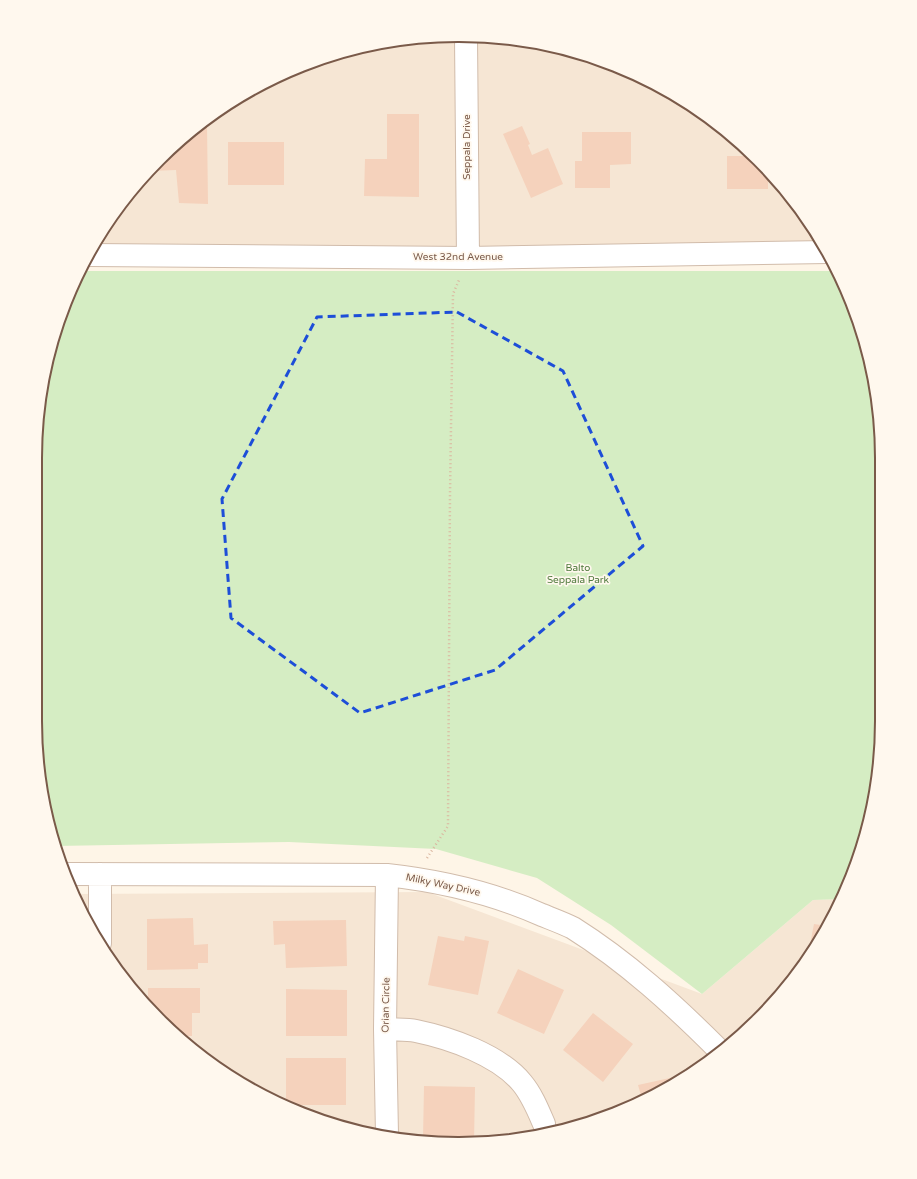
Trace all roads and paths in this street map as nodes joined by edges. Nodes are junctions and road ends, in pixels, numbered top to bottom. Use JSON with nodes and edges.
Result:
{"nodes":[{"id":1,"x":466,"y":42,"type":"edge"},
{"id":2,"x":820,"y":252,"type":"edge"},
{"id":3,"x":96,"y":254,"type":"edge"},
{"id":4,"x":468,"y":258,"type":"junction"},
{"id":5,"x":427,"y":858,"type":"dead end"},
{"id":6,"x":72,"y":874,"type":"edge"},
{"id":7,"x":100,"y":874,"type":"junction"},
{"id":8,"x":387,"y":875,"type":"junction"},
{"id":9,"x":100,"y":932,"type":"edge"},
{"id":10,"x":385,"y":1029,"type":"junction"},
{"id":11,"x":716,"y":1047,"type":"edge"},
{"id":12,"x":544,"y":1124,"type":"dead end"},
{"id":13,"x":387,"y":1130,"type":"edge"}],
"edges":[{"from":1,"to":4,"type":"street","name":"Seppala Drive"},
{"from":2,"to":4,"type":"street","name":"West 32nd Avenue"},
{"from":3,"to":4,"type":"street","name":"West 32nd Avenue"},
{"from":4,"to":5,"type":"path"},
{"from":6,"to":7,"type":"street","name":"Milky Way Drive"},
{"from":7,"to":8,"type":"street","name":"Milky Way Drive"},
{"from":7,"to":9,"type":"street"},
{"from":8,"to":10,"type":"street","name":"Orian Circle"},
{"from":8,"to":11,"type":"street","name":"Milky Way Drive"},
{"from":10,"to":12,"type":"street"},
{"from":10,"to":13,"type":"street","name":"Orian Circle"}]}
